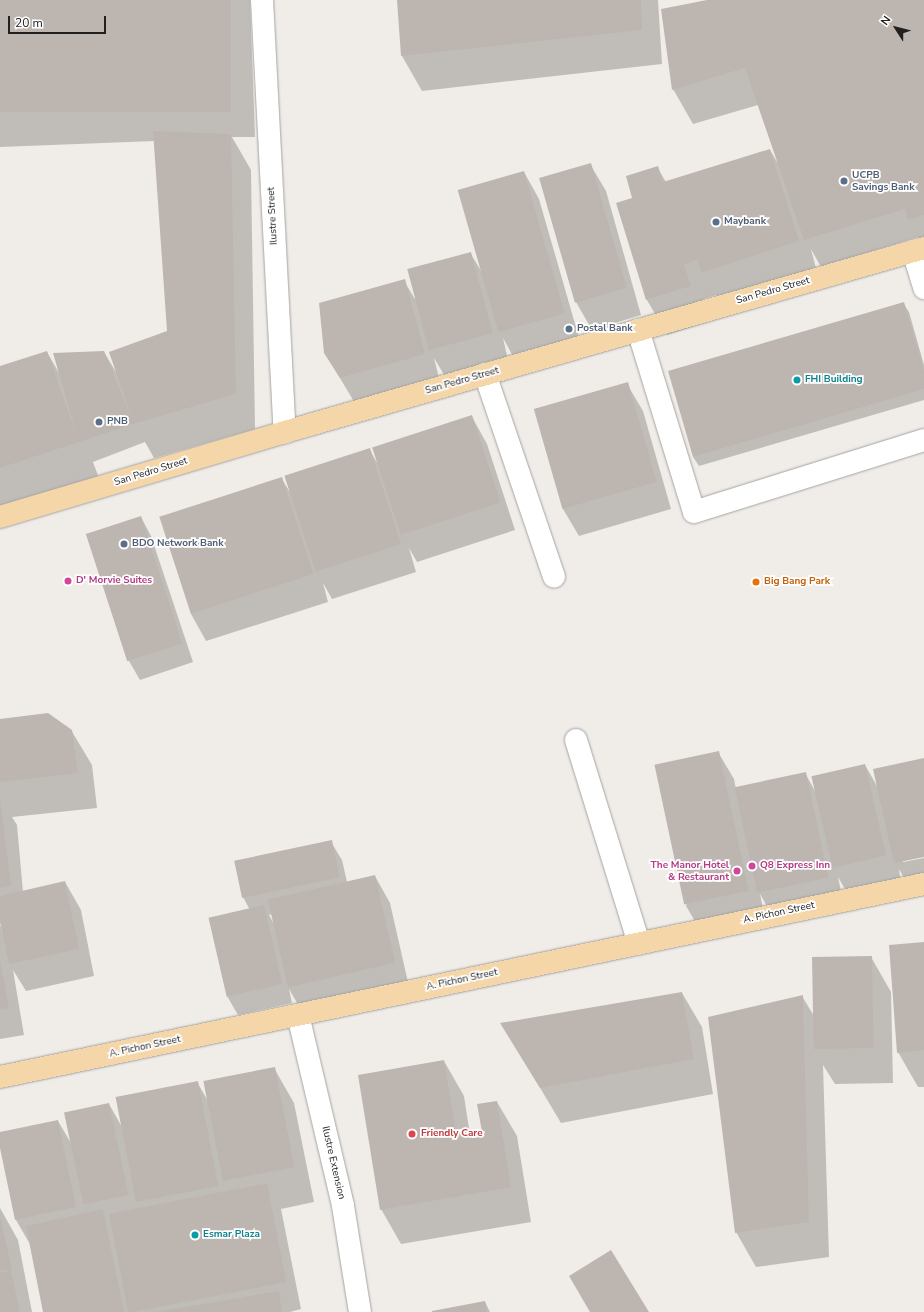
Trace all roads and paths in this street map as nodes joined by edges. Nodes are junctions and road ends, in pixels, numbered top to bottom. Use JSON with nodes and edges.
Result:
{"nodes":[{"id":1,"x":262,"y":0,"type":"edge"},
{"id":2,"x":918,"y":249,"type":"edge"},
{"id":3,"x":924,"y":288,"type":"edge"},
{"id":4,"x":638,"y":330,"type":"junction"},
{"id":5,"x":485,"y":374,"type":"junction"},
{"id":6,"x":284,"y":432,"type":"junction"},
{"id":7,"x":924,"y":440,"type":"edge"},
{"id":8,"x":0,"y":517,"type":"edge"},
{"id":9,"x":554,"y":577,"type":"dead end"},
{"id":10,"x":576,"y":740,"type":"dead end"},
{"id":11,"x":924,"y":884,"type":"edge"},
{"id":12,"x":639,"y":943,"type":"junction"},
{"id":13,"x":298,"y":1015,"type":"junction"},
{"id":14,"x":0,"y":1077,"type":"edge"},
{"id":15,"x":360,"y":1312,"type":"edge"}],
"edges":[{"from":1,"to":6,"type":"street","name":"Ilustre Street"},
{"from":2,"to":3,"type":"street"},
{"from":2,"to":4,"type":"main road","name":"San Pedro Street"},
{"from":4,"to":5,"type":"main road","name":"San Pedro Street"},
{"from":4,"to":7,"type":"street"},
{"from":5,"to":6,"type":"main road","name":"San Pedro Street"},
{"from":5,"to":9,"type":"street"},
{"from":6,"to":8,"type":"main road","name":"San Pedro Street"},
{"from":10,"to":12,"type":"street"},
{"from":11,"to":12,"type":"main road","name":"A. Pichon Street"},
{"from":12,"to":13,"type":"main road","name":"A. Pichon Street"},
{"from":13,"to":14,"type":"main road","name":"A. Pichon Street"},
{"from":13,"to":15,"type":"street","name":"Ilustre Extension"}]}
